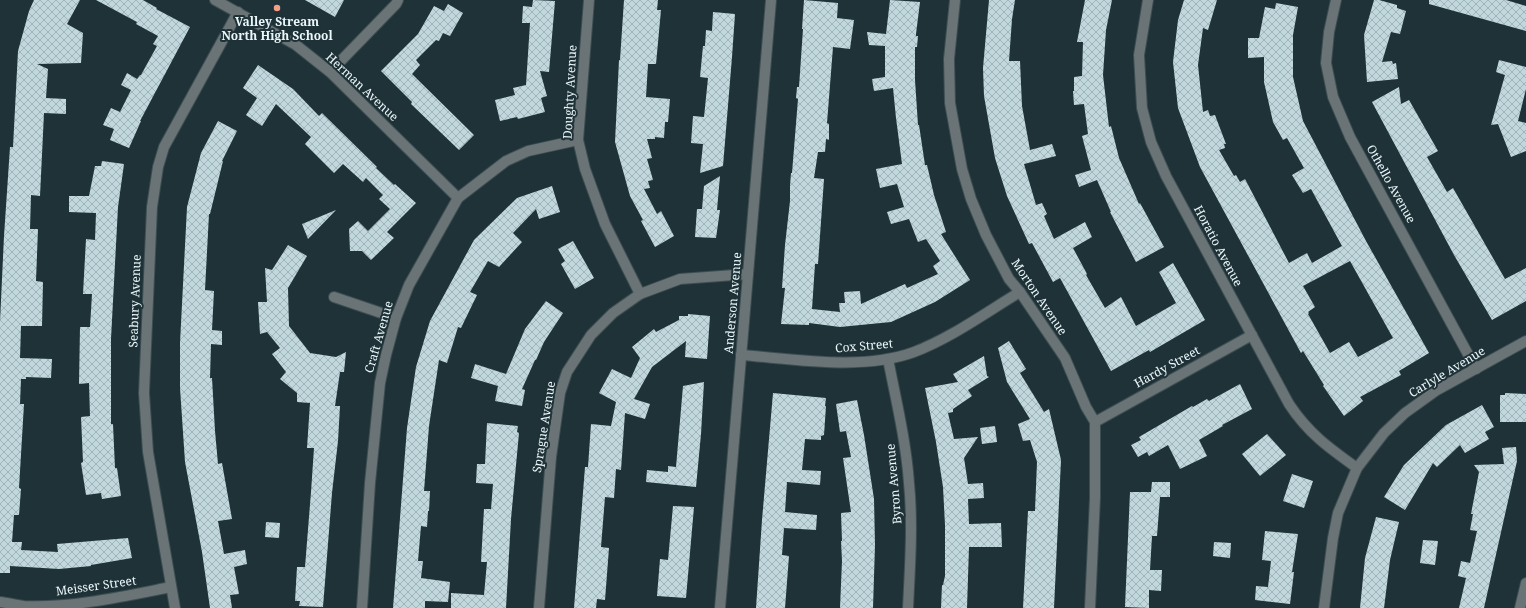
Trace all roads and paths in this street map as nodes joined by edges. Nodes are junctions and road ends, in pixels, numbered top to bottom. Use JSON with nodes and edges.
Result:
{"nodes":[{"id":1,"x":215,"y":0,"type":"edge"},
{"id":2,"x":398,"y":0,"type":"edge"},
{"id":3,"x":589,"y":0,"type":"edge"},
{"id":4,"x":772,"y":0,"type":"edge"},
{"id":5,"x":955,"y":0,"type":"edge"},
{"id":6,"x":1148,"y":0,"type":"edge"},
{"id":7,"x":1336,"y":0,"type":"edge"},
{"id":8,"x":238,"y":12,"type":"junction"},
{"id":9,"x":330,"y":72,"type":"junction"},
{"id":10,"x":578,"y":140,"type":"junction"},
{"id":11,"x":458,"y":198,"type":"junction"},
{"id":12,"x":748,"y":274,"type":"junction"},
{"id":13,"x":1020,"y":292,"type":"junction"},
{"id":14,"x":640,"y":294,"type":"junction"},
{"id":15,"x":334,"y":297,"type":"dead end"},
{"id":16,"x":396,"y":318,"type":"junction"},
{"id":17,"x":1252,"y":335,"type":"junction"},
{"id":18,"x":1526,"y":341,"type":"edge"},
{"id":19,"x":741,"y":355,"type":"junction"},
{"id":20,"x":888,"y":359,"type":"junction"},
{"id":21,"x":1476,"y":369,"type":"junction"},
{"id":22,"x":1095,"y":422,"type":"junction"},
{"id":23,"x":1357,"y":468,"type":"junction"},
{"id":24,"x":1526,"y":583,"type":"edge"},
{"id":25,"x":171,"y":587,"type":"junction"},
{"id":26,"x":0,"y":602,"type":"edge"},
{"id":27,"x":175,"y":608,"type":"edge"},
{"id":28,"x":362,"y":608,"type":"edge"},
{"id":29,"x":539,"y":608,"type":"edge"},
{"id":30,"x":720,"y":608,"type":"edge"},
{"id":31,"x":908,"y":608,"type":"edge"},
{"id":32,"x":1090,"y":608,"type":"edge"},
{"id":33,"x":1324,"y":608,"type":"edge"},
{"id":34,"x":1520,"y":608,"type":"edge"}],
"edges":[{"from":1,"to":8,"type":"street","name":"Herman Avenue"},
{"from":2,"to":9,"type":"street"},
{"from":3,"to":10,"type":"street","name":"Doughty Avenue"},
{"from":4,"to":12,"type":"street","name":"Anderson Avenue"},
{"from":5,"to":13,"type":"street","name":"Morton Avenue"},
{"from":6,"to":17,"type":"street","name":"Horatio Avenue"},
{"from":7,"to":21,"type":"street","name":"Othello Avenue"},
{"from":8,"to":9,"type":"street","name":"Herman Avenue"},
{"from":8,"to":25,"type":"street","name":"Seabury Avenue"},
{"from":9,"to":11,"type":"street","name":"Herman Avenue"},
{"from":10,"to":11,"type":"street","name":"Craft Avenue"},
{"from":10,"to":14,"type":"street","name":"Doughty Avenue"},
{"from":11,"to":16,"type":"street","name":"Craft Avenue"},
{"from":12,"to":14,"type":"street","name":"Sprague Avenue"},
{"from":12,"to":19,"type":"street","name":"Anderson Avenue"},
{"from":13,"to":20,"type":"street","name":"Cox Street"},
{"from":13,"to":22,"type":"street","name":"Morton Avenue"},
{"from":14,"to":29,"type":"street","name":"Sprague Avenue"},
{"from":15,"to":16,"type":"street"},
{"from":16,"to":28,"type":"street","name":"Craft Avenue"},
{"from":17,"to":22,"type":"street","name":"Hardy Street"},
{"from":17,"to":23,"type":"street","name":"Horatio Avenue"},
{"from":18,"to":21,"type":"street","name":"Carlyle Avenue"},
{"from":19,"to":20,"type":"street","name":"Cox Street"},
{"from":19,"to":30,"type":"street","name":"Anderson Avenue"},
{"from":20,"to":31,"type":"street","name":"Byron Avenue"},
{"from":21,"to":23,"type":"street","name":"Carlyle Avenue"},
{"from":22,"to":32,"type":"street","name":"Morton Avenue"},
{"from":23,"to":33,"type":"street","name":"Carlyle Avenue"},
{"from":24,"to":34,"type":"street"},
{"from":25,"to":26,"type":"street","name":"Meisser Street"},
{"from":25,"to":27,"type":"street","name":"Seabury Avenue"}]}
